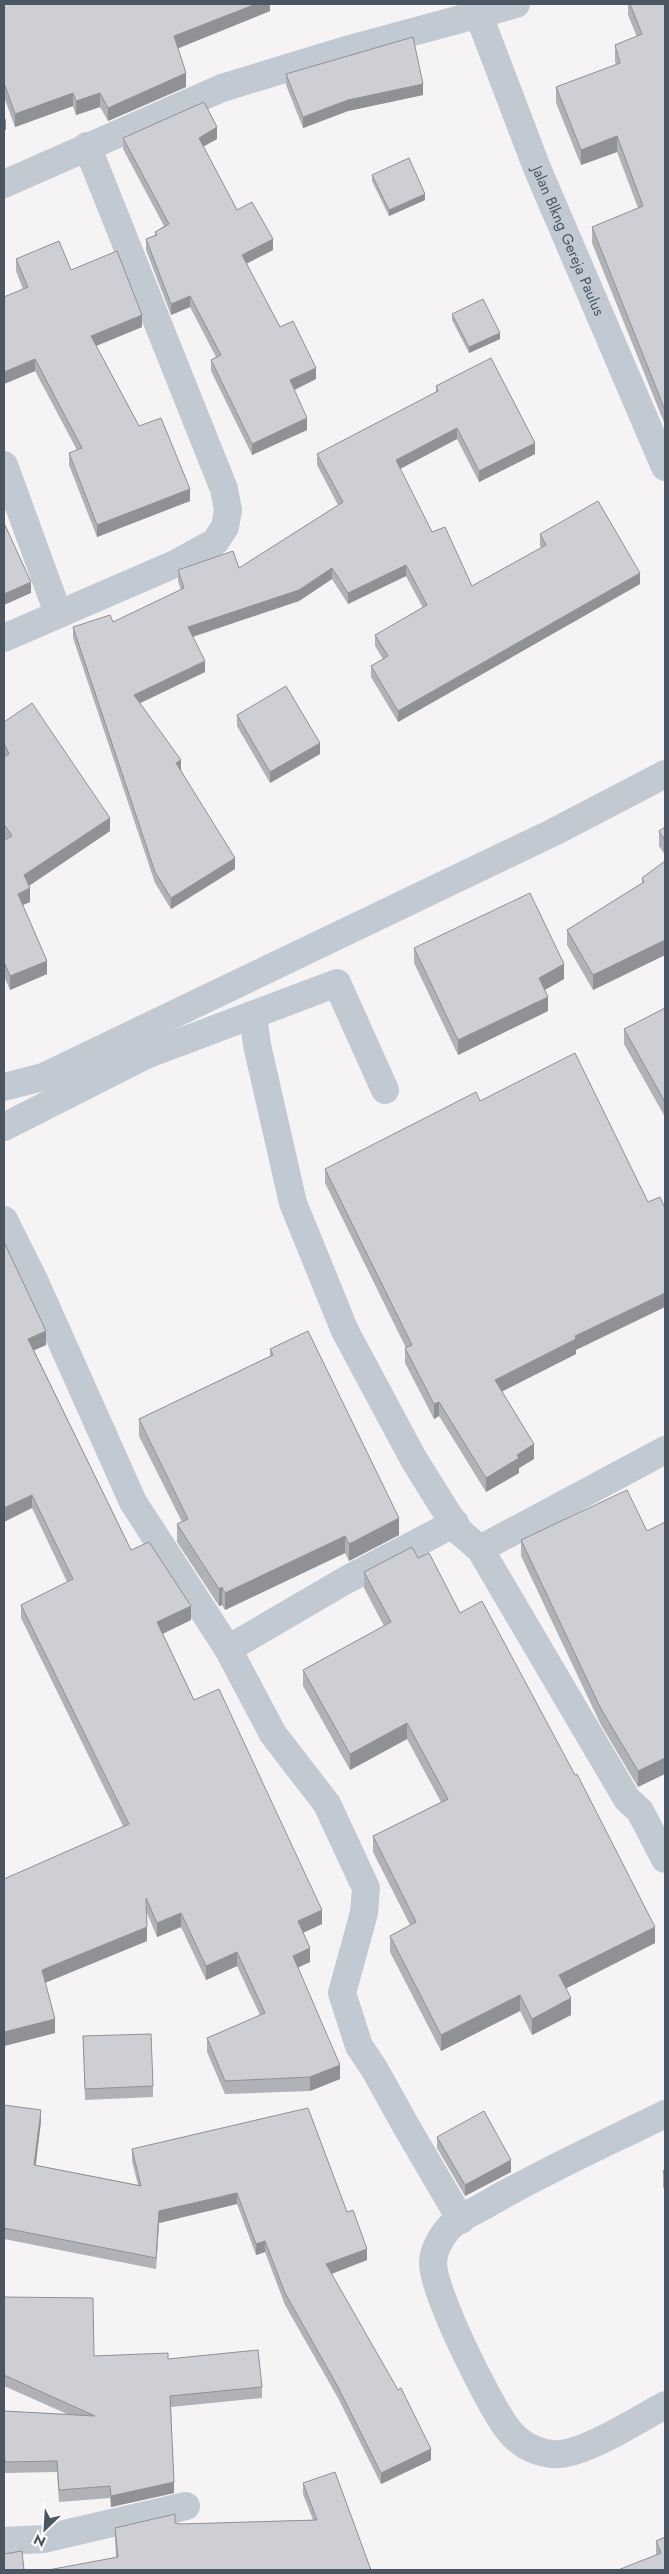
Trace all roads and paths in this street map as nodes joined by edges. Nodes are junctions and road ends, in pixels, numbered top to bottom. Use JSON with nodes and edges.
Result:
{"nodes":[{"id":1,"x":516,"y":4,"type":"edge"},
{"id":2,"x":478,"y":13,"type":"junction"},
{"id":3,"x":87,"y":146,"type":"junction"},
{"id":4,"x":4,"y":184,"type":"edge"},
{"id":5,"x":4,"y":465,"type":"edge"},
{"id":6,"x":665,"y":467,"type":"edge"},
{"id":7,"x":58,"y":613,"type":"junction"},
{"id":8,"x":4,"y":638,"type":"edge"},
{"id":9,"x":665,"y":774,"type":"edge"},
{"id":10,"x":322,"y":943,"type":"junction"},
{"id":11,"x":337,"y":984,"type":"junction"},
{"id":12,"x":253,"y":1015,"type":"junction"},
{"id":13,"x":4,"y":1087,"type":"edge"},
{"id":14,"x":384,"y":1090,"type":"dead end"},
{"id":15,"x":4,"y":1127,"type":"edge"},
{"id":16,"x":4,"y":1220,"type":"edge"},
{"id":17,"x":664,"y":1456,"type":"edge"},
{"id":18,"x":455,"y":1523,"type":"junction"},
{"id":19,"x":480,"y":1549,"type":"junction"},
{"id":20,"x":228,"y":1649,"type":"junction"},
{"id":21,"x":665,"y":1859,"type":"edge"},
{"id":22,"x":665,"y":2114,"type":"edge"},
{"id":23,"x":461,"y":2220,"type":"junction"},
{"id":24,"x":665,"y":2405,"type":"edge"},
{"id":25,"x":186,"y":2506,"type":"dead end"},
{"id":26,"x":4,"y":2541,"type":"edge"}],
"edges":[{"from":1,"to":2,"type":"street"},
{"from":2,"to":3,"type":"street"},
{"from":2,"to":6,"type":"street","name":"Jalan Blkng Gereja Paulus"},
{"from":3,"to":4,"type":"street"},
{"from":3,"to":7,"type":"street"},
{"from":5,"to":7,"type":"street"},
{"from":7,"to":8,"type":"street"},
{"from":9,"to":10,"type":"street"},
{"from":10,"to":11,"type":"street"},
{"from":10,"to":13,"type":"street"},
{"from":11,"to":12,"type":"street"},
{"from":11,"to":14,"type":"street"},
{"from":12,"to":15,"type":"street"},
{"from":12,"to":18,"type":"street"},
{"from":16,"to":20,"type":"street"},
{"from":17,"to":19,"type":"street"},
{"from":18,"to":19,"type":"street"},
{"from":18,"to":20,"type":"street"},
{"from":19,"to":21,"type":"street"},
{"from":20,"to":23,"type":"street"},
{"from":22,"to":23,"type":"street"},
{"from":23,"to":24,"type":"street"},
{"from":25,"to":26,"type":"street"}]}
